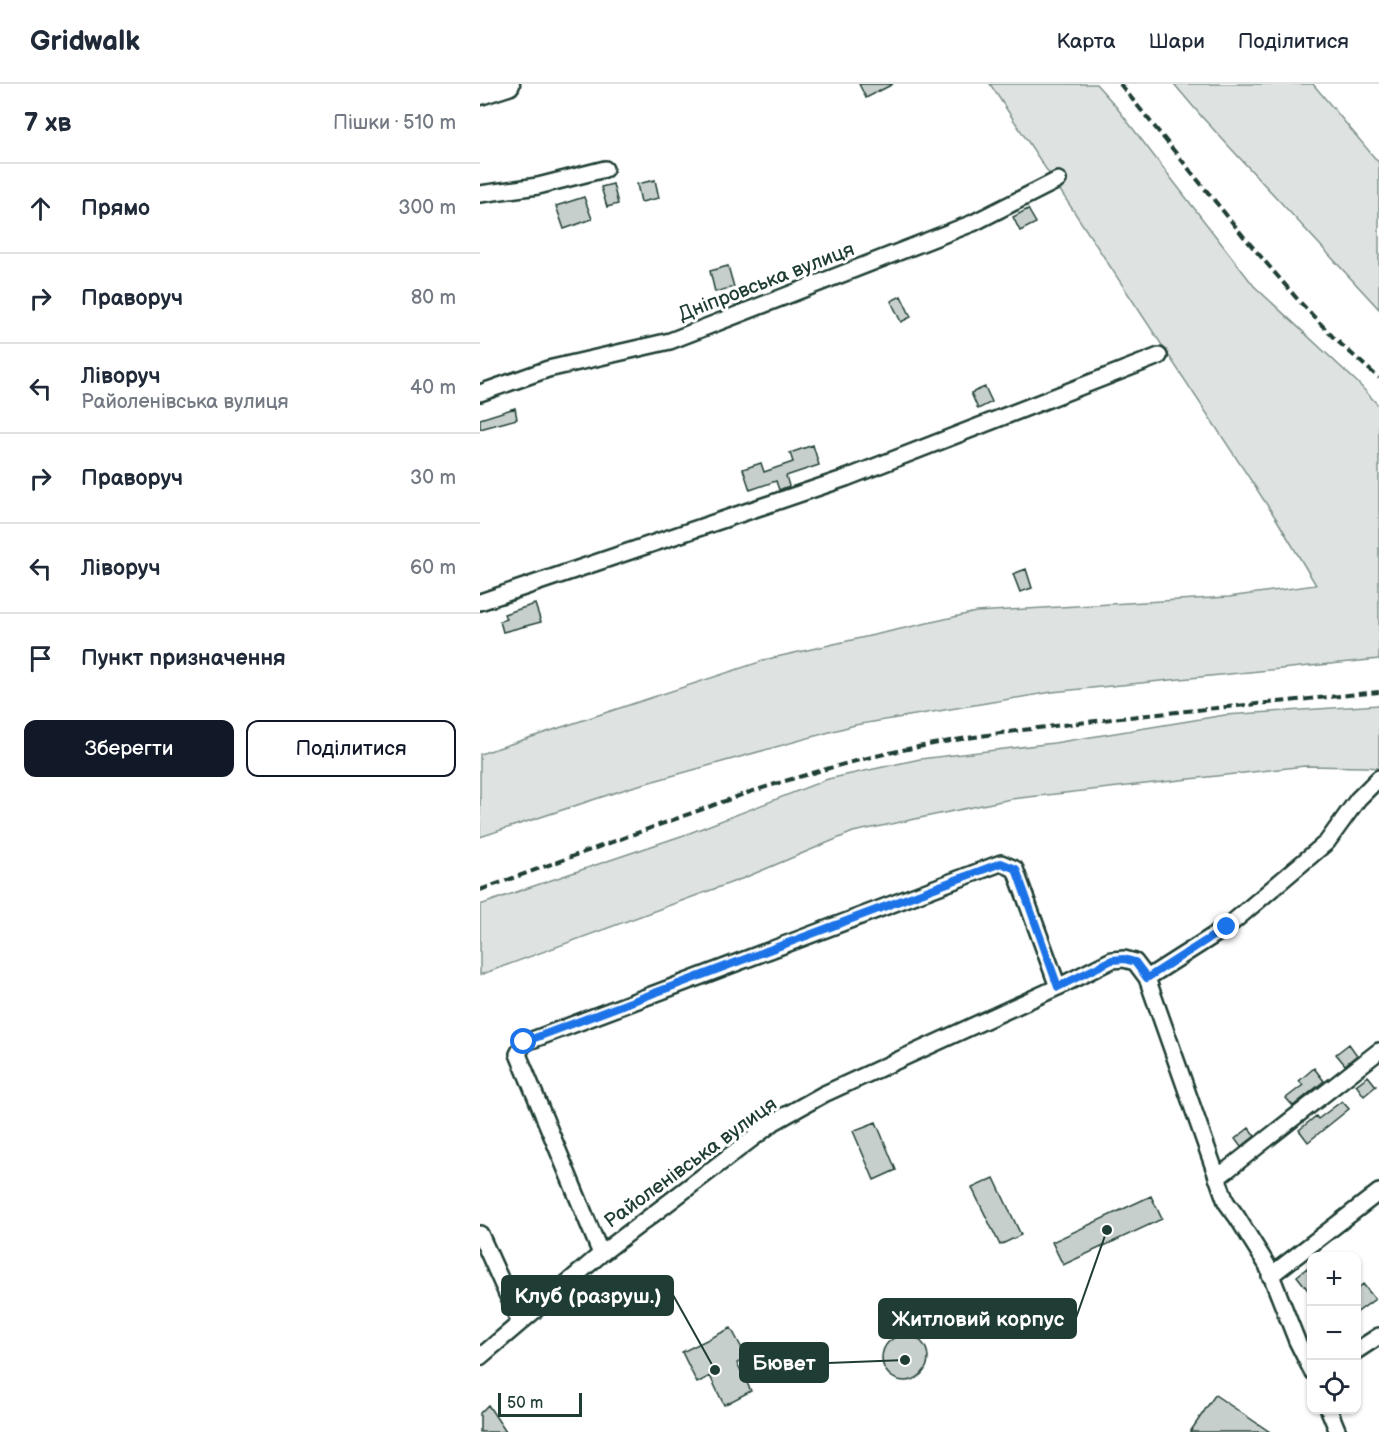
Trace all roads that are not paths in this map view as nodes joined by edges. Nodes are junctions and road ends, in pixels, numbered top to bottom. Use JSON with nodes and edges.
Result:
{"nodes":[{"id":1,"x":508,"y":84,"type":"edge"},
{"id":2,"x":480,"y":93,"type":"edge"},
{"id":3,"x":605,"y":169,"type":"dead end"},
{"id":4,"x":1058,"y":180,"type":"dead end"},
{"id":5,"x":480,"y":194,"type":"edge"},
{"id":6,"x":1159,"y":356,"type":"dead end"},
{"id":7,"x":480,"y":393,"type":"edge"},
{"id":8,"x":480,"y":602,"type":"edge"},
{"id":9,"x":1379,"y":778,"type":"edge"},
{"id":10,"x":1147,"y":978,"type":"junction"},
{"id":11,"x":1058,"y":987,"type":"junction"},
{"id":12,"x":1379,"y":1051,"type":"edge"},
{"id":13,"x":1217,"y":1178,"type":"junction"},
{"id":14,"x":1379,"y":1192,"type":"edge"},
{"id":15,"x":480,"y":1234,"type":"edge"},
{"id":16,"x":600,"y":1254,"type":"junction"},
{"id":17,"x":1270,"y":1276,"type":"junction"},
{"id":18,"x":520,"y":1323,"type":"junction"},
{"id":19,"x":1379,"y":1336,"type":"edge"},
{"id":20,"x":1361,"y":1348,"type":"edge"},
{"id":21,"x":480,"y":1358,"type":"edge"},
{"id":22,"x":1307,"y":1362,"type":"edge"},
{"id":23,"x":1331,"y":1414,"type":"edge"},
{"id":24,"x":1338,"y":1432,"type":"edge"}],
"edges":[{"from":1,"to":2,"type":"highway"},
{"from":3,"to":5,"type":"street"},
{"from":4,"to":7,"type":"street","name":"Дніпровська вулиця"},
{"from":6,"to":8,"type":"street"},
{"from":9,"to":10,"type":"street"},
{"from":10,"to":11,"type":"street","name":"Райоленівська вулиця"},
{"from":10,"to":13,"type":"street"},
{"from":11,"to":16,"type":"street","name":"Райоленівська вулиця"},
{"from":11,"to":16,"type":"street"},
{"from":12,"to":13,"type":"street"},
{"from":13,"to":17,"type":"street"},
{"from":14,"to":17,"type":"street"},
{"from":15,"to":18,"type":"street"},
{"from":16,"to":18,"type":"street","name":"Райоленівська вулиця"},
{"from":17,"to":22,"type":"street"},
{"from":18,"to":21,"type":"street","name":"Райоленівська вулиця"},
{"from":19,"to":20,"type":"street"},
{"from":23,"to":24,"type":"street"}]}
